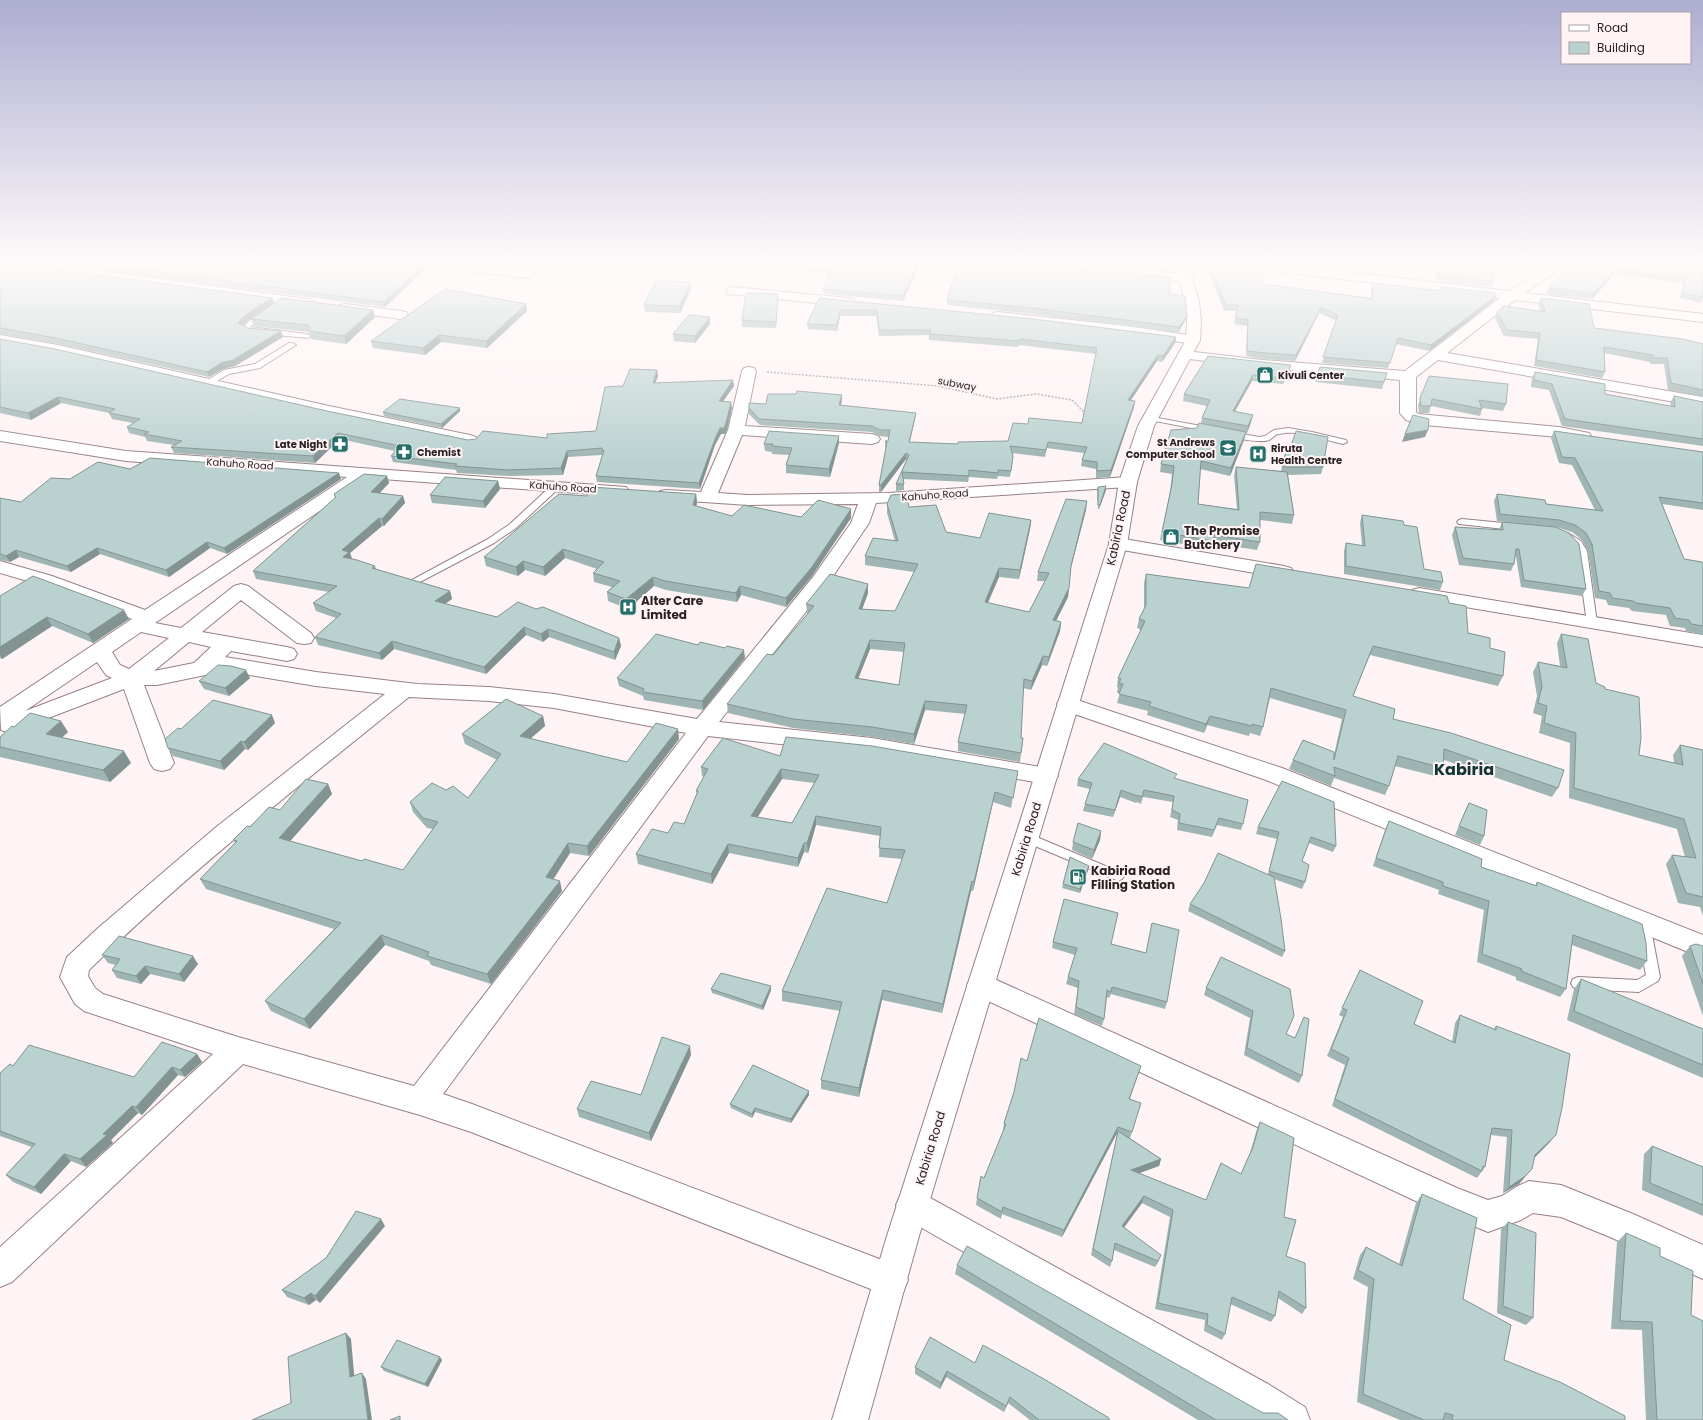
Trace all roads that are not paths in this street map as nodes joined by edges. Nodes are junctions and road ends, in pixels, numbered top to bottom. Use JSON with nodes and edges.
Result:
{"nodes":[{"id":1,"x":253,"y":330,"type":"edge"},
{"id":2,"x":1099,"y":330,"type":"edge"},
{"id":3,"x":1194,"y":330,"type":"edge"},
{"id":4,"x":1466,"y":330,"type":"edge"},
{"id":5,"x":307,"y":336,"type":"edge"},
{"id":6,"x":0,"y":339,"type":"edge"},
{"id":7,"x":292,"y":345,"type":"dead end"},
{"id":8,"x":1189,"y":347,"type":"junction"},
{"id":9,"x":1434,"y":355,"type":"junction"},
{"id":10,"x":749,"y":371,"type":"road end"},
{"id":11,"x":1408,"y":376,"type":"junction"},
{"id":12,"x":207,"y":383,"type":"junction"},
{"id":13,"x":1703,"y":402,"type":"edge"},
{"id":14,"x":1150,"y":418,"type":"junction"},
{"id":15,"x":736,"y":430,"type":"junction"},
{"id":16,"x":0,"y":436,"type":"edge"},
{"id":17,"x":872,"y":439,"type":"dead end"},
{"id":18,"x":1597,"y":439,"type":"edge"},
{"id":19,"x":470,"y":440,"type":"edge"},
{"id":20,"x":1343,"y":442,"type":"dead end"},
{"id":21,"x":364,"y":473,"type":"junction"},
{"id":22,"x":1128,"y":482,"type":"junction"},
{"id":23,"x":555,"y":487,"type":"junction"},
{"id":24,"x":707,"y":497,"type":"junction"},
{"id":25,"x":869,"y":498,"type":"junction"},
{"id":26,"x":1462,"y":522,"type":"dead end"},
{"id":27,"x":1522,"y":528,"type":"edge"},
{"id":28,"x":1560,"y":533,"type":"edge"},
{"id":29,"x":1118,"y":544,"type":"junction"},
{"id":30,"x":0,"y":568,"type":"edge"},
{"id":31,"x":1304,"y":575,"type":"edge"},
{"id":32,"x":417,"y":580,"type":"edge"},
{"id":33,"x":1398,"y":590,"type":"edge"},
{"id":34,"x":142,"y":621,"type":"junction"},
{"id":35,"x":1592,"y":623,"type":"junction"},
{"id":36,"x":187,"y":635,"type":"junction"},
{"id":37,"x":304,"y":638,"type":"dead end"},
{"id":38,"x":1703,"y":641,"type":"edge"},
{"id":39,"x":227,"y":644,"type":"junction"},
{"id":40,"x":100,"y":650,"type":"junction"},
{"id":41,"x":287,"y":654,"type":"dead end"},
{"id":42,"x":200,"y":669,"type":"junction"},
{"id":43,"x":131,"y":679,"type":"junction"},
{"id":44,"x":404,"y":690,"type":"junction"},
{"id":45,"x":1068,"y":704,"type":"junction"},
{"id":46,"x":0,"y":717,"type":"edge"},
{"id":47,"x":0,"y":728,"type":"edge"},
{"id":48,"x":702,"y":728,"type":"junction"},
{"id":49,"x":162,"y":763,"type":"dead end"},
{"id":50,"x":1046,"y":776,"type":"junction"},
{"id":51,"x":1027,"y":838,"type":"junction"},
{"id":52,"x":1118,"y":876,"type":"dead end"},
{"id":53,"x":1643,"y":924,"type":"junction"},
{"id":54,"x":1703,"y":947,"type":"edge"},
{"id":55,"x":1578,"y":983,"type":"dead end"},
{"id":56,"x":981,"y":985,"type":"junction"},
{"id":57,"x":238,"y":1050,"type":"junction"},
{"id":58,"x":420,"y":1101,"type":"junction"},
{"id":59,"x":912,"y":1204,"type":"junction"},
{"id":60,"x":1703,"y":1262,"type":"edge"},
{"id":61,"x":0,"y":1270,"type":"edge"},
{"id":62,"x":891,"y":1280,"type":"junction"},
{"id":63,"x":850,"y":1420,"type":"edge"},
{"id":64,"x":1292,"y":1420,"type":"edge"}],
"edges":[{"from":1,"to":5,"type":"lane"},
{"from":2,"to":8,"type":"street"},
{"from":3,"to":8,"type":"street","name":"Kabiria Road"},
{"from":4,"to":9,"type":"street"},
{"from":6,"to":12,"type":"street"},
{"from":7,"to":12,"type":"lane"},
{"from":8,"to":11,"type":"street"},
{"from":8,"to":14,"type":"street","name":"Kabiria Road"},
{"from":9,"to":11,"type":"street"},
{"from":9,"to":13,"type":"street"},
{"from":10,"to":15,"type":"street"},
{"from":11,"to":18,"type":"street"},
{"from":12,"to":19,"type":"street"},
{"from":14,"to":20,"type":"lane"},
{"from":14,"to":22,"type":"street","name":"Kabiria Road"},
{"from":15,"to":17,"type":"street"},
{"from":15,"to":24,"type":"street"},
{"from":16,"to":21,"type":"street","name":"Kahuho Road"},
{"from":21,"to":23,"type":"street","name":"Kahuho Road"},
{"from":21,"to":34,"type":"street"},
{"from":22,"to":25,"type":"street","name":"Kahuho Road"},
{"from":22,"to":29,"type":"street","name":"Kabiria Road"},
{"from":23,"to":24,"type":"street","name":"Kahuho Road"},
{"from":23,"to":32,"type":"lane"},
{"from":24,"to":25,"type":"street","name":"Kahuho Road"},
{"from":25,"to":48,"type":"street"},
{"from":26,"to":27,"type":"lane"},
{"from":28,"to":35,"type":"lane"},
{"from":29,"to":31,"type":"street"},
{"from":29,"to":45,"type":"street","name":"Kabiria Road"},
{"from":30,"to":34,"type":"street"},
{"from":33,"to":35,"type":"street"},
{"from":34,"to":36,"type":"street"},
{"from":34,"to":40,"type":"street"},
{"from":35,"to":38,"type":"street"},
{"from":36,"to":37,"type":"street"},
{"from":36,"to":39,"type":"street"},
{"from":36,"to":43,"type":"street"},
{"from":39,"to":41,"type":"street"},
{"from":39,"to":42,"type":"street"},
{"from":40,"to":43,"type":"street"},
{"from":40,"to":46,"type":"street"},
{"from":42,"to":43,"type":"street"},
{"from":42,"to":44,"type":"street"},
{"from":43,"to":47,"type":"street"},
{"from":43,"to":49,"type":"street"},
{"from":44,"to":48,"type":"street"},
{"from":44,"to":57,"type":"street"},
{"from":45,"to":50,"type":"street","name":"Kabiria Road"},
{"from":45,"to":53,"type":"street"},
{"from":48,"to":50,"type":"street"},
{"from":48,"to":58,"type":"street"},
{"from":50,"to":51,"type":"street","name":"Kabiria Road"},
{"from":51,"to":52,"type":"lane"},
{"from":51,"to":56,"type":"street","name":"Kabiria Road"},
{"from":53,"to":54,"type":"street"},
{"from":53,"to":55,"type":"lane"},
{"from":56,"to":59,"type":"street","name":"Kabiria Road"},
{"from":56,"to":60,"type":"street"},
{"from":57,"to":58,"type":"street"},
{"from":57,"to":61,"type":"street"},
{"from":58,"to":62,"type":"street"},
{"from":59,"to":62,"type":"street","name":"Kabiria Road"},
{"from":59,"to":64,"type":"street"},
{"from":62,"to":63,"type":"street","name":"Kabiria Road"}]}
